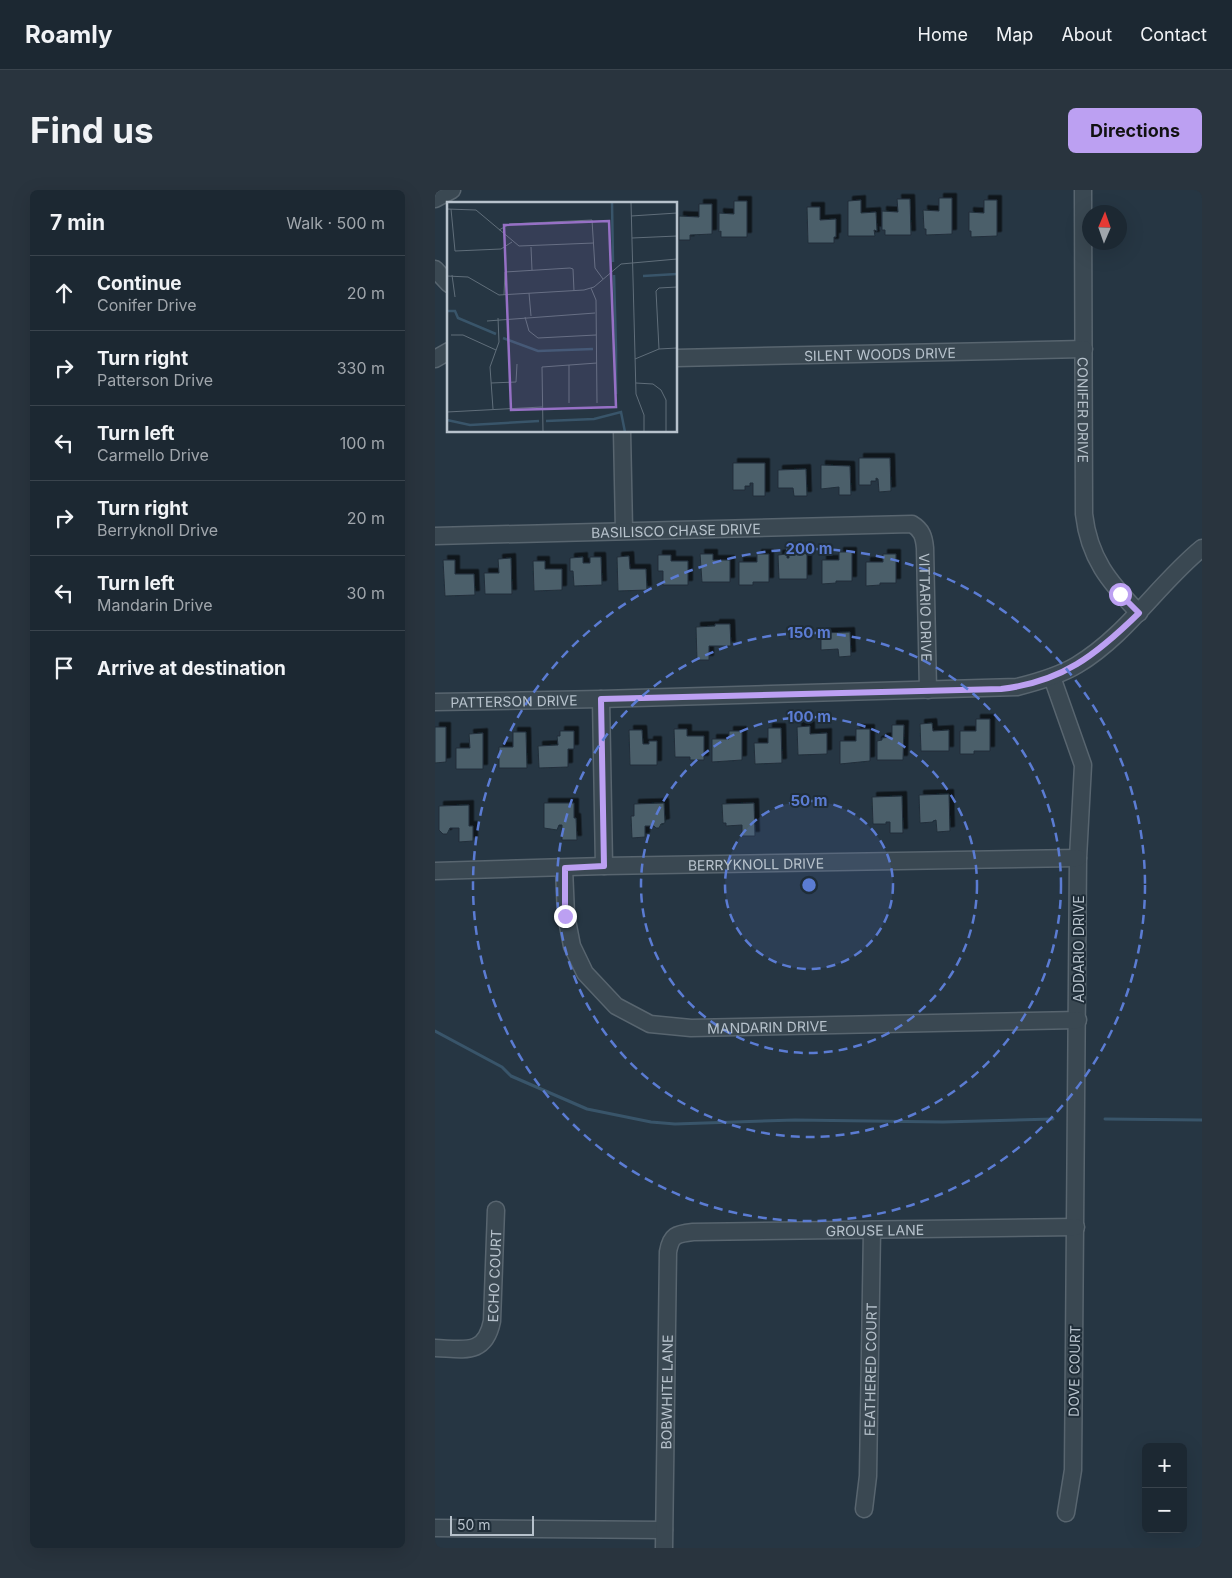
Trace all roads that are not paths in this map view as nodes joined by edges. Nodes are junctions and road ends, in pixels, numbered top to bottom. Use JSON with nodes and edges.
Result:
{"nodes":[{"id":1,"x":452,"y":190,"type":"edge"},
{"id":2,"x":1083,"y":190,"type":"edge"},
{"id":3,"x":435,"y":199,"type":"edge"},
{"id":4,"x":435,"y":270,"type":"edge"},
{"id":5,"x":447,"y":282,"type":"edge"},
{"id":6,"x":1084,"y":349,"type":"junction"},
{"id":7,"x":447,"y":352,"type":"edge"},
{"id":8,"x":677,"y":358,"type":"edge"},
{"id":9,"x":435,"y":359,"type":"edge"},
{"id":10,"x":622,"y":432,"type":"edge"},
{"id":11,"x":917,"y":528,"type":"joint"},
{"id":12,"x":623,"y":530,"type":"junction"},
{"id":13,"x":435,"y":536,"type":"edge"},
{"id":14,"x":1202,"y":548,"type":"edge"},
{"id":15,"x":1139,"y":613,"type":"junction"},
{"id":16,"x":1052,"y":677,"type":"junction"},
{"id":17,"x":928,"y":690,"type":"junction"},
{"id":18,"x":601,"y":699,"type":"junction"},
{"id":19,"x":435,"y":702,"type":"edge"},
{"id":20,"x":1078,"y":858,"type":"junction"},
{"id":21,"x":604,"y":866,"type":"junction"},
{"id":22,"x":565,"y":868,"type":"junction"},
{"id":23,"x":435,"y":871,"type":"edge"},
{"id":24,"x":1078,"y":1020,"type":"junction"},
{"id":25,"x":496,"y":1210,"type":"dead end"},
{"id":26,"x":1076,"y":1228,"type":"junction"},
{"id":27,"x":872,"y":1230,"type":"junction"},
{"id":28,"x":673,"y":1237,"type":"joint"},
{"id":29,"x":435,"y":1348,"type":"edge"},
{"id":30,"x":864,"y":1509,"type":"dead end"},
{"id":31,"x":1066,"y":1513,"type":"dead end"},
{"id":32,"x":435,"y":1528,"type":"edge"},
{"id":33,"x":664,"y":1530,"type":"junction"},
{"id":34,"x":664,"y":1548,"type":"edge"}],
"edges":[{"from":1,"to":3,"type":"street"},
{"from":2,"to":6,"type":"street","name":"CONIFER DRIVE"},
{"from":4,"to":5,"type":"street"},
{"from":6,"to":8,"type":"street","name":"SILENT WOODS DRIVE"},
{"from":6,"to":15,"type":"street","name":"CONIFER DRIVE"},
{"from":7,"to":9,"type":"street"},
{"from":10,"to":12,"type":"street"},
{"from":11,"to":12,"type":"street","name":"BASILISCO CHASE DRIVE"},
{"from":11,"to":17,"type":"street","name":"VITTARIO DRIVE"},
{"from":12,"to":13,"type":"street","name":"BASILISCO CHASE DRIVE"},
{"from":14,"to":15,"type":"street","name":"PATTERSON DRIVE"},
{"from":15,"to":16,"type":"street","name":"PATTERSON DRIVE"},
{"from":16,"to":17,"type":"street","name":"PATTERSON DRIVE"},
{"from":16,"to":20,"type":"street","name":"ADDARIO DRIVE"},
{"from":17,"to":18,"type":"street","name":"PATTERSON DRIVE"},
{"from":18,"to":19,"type":"street","name":"PATTERSON DRIVE"},
{"from":18,"to":21,"type":"street"},
{"from":20,"to":21,"type":"street","name":"BERRYKNOLL DRIVE"},
{"from":20,"to":24,"type":"street","name":"ADDARIO DRIVE"},
{"from":21,"to":22,"type":"street","name":"BERRYKNOLL DRIVE"},
{"from":22,"to":23,"type":"street","name":"BERRYKNOLL DRIVE"},
{"from":22,"to":24,"type":"street","name":"MANDARIN DRIVE"},
{"from":24,"to":26,"type":"street","name":"ADDARIO DRIVE"},
{"from":25,"to":29,"type":"street","name":"ECHO COURT"},
{"from":26,"to":27,"type":"street","name":"GROUSE LANE"},
{"from":26,"to":31,"type":"street","name":"DOVE COURT"},
{"from":27,"to":28,"type":"street","name":"GROUSE LANE"},
{"from":27,"to":30,"type":"street","name":"FEATHERED COURT"},
{"from":28,"to":33,"type":"street","name":"BOBWHITE LANE"},
{"from":32,"to":33,"type":"street"},
{"from":33,"to":34,"type":"street","name":"BOBWHITE LANE"}]}
